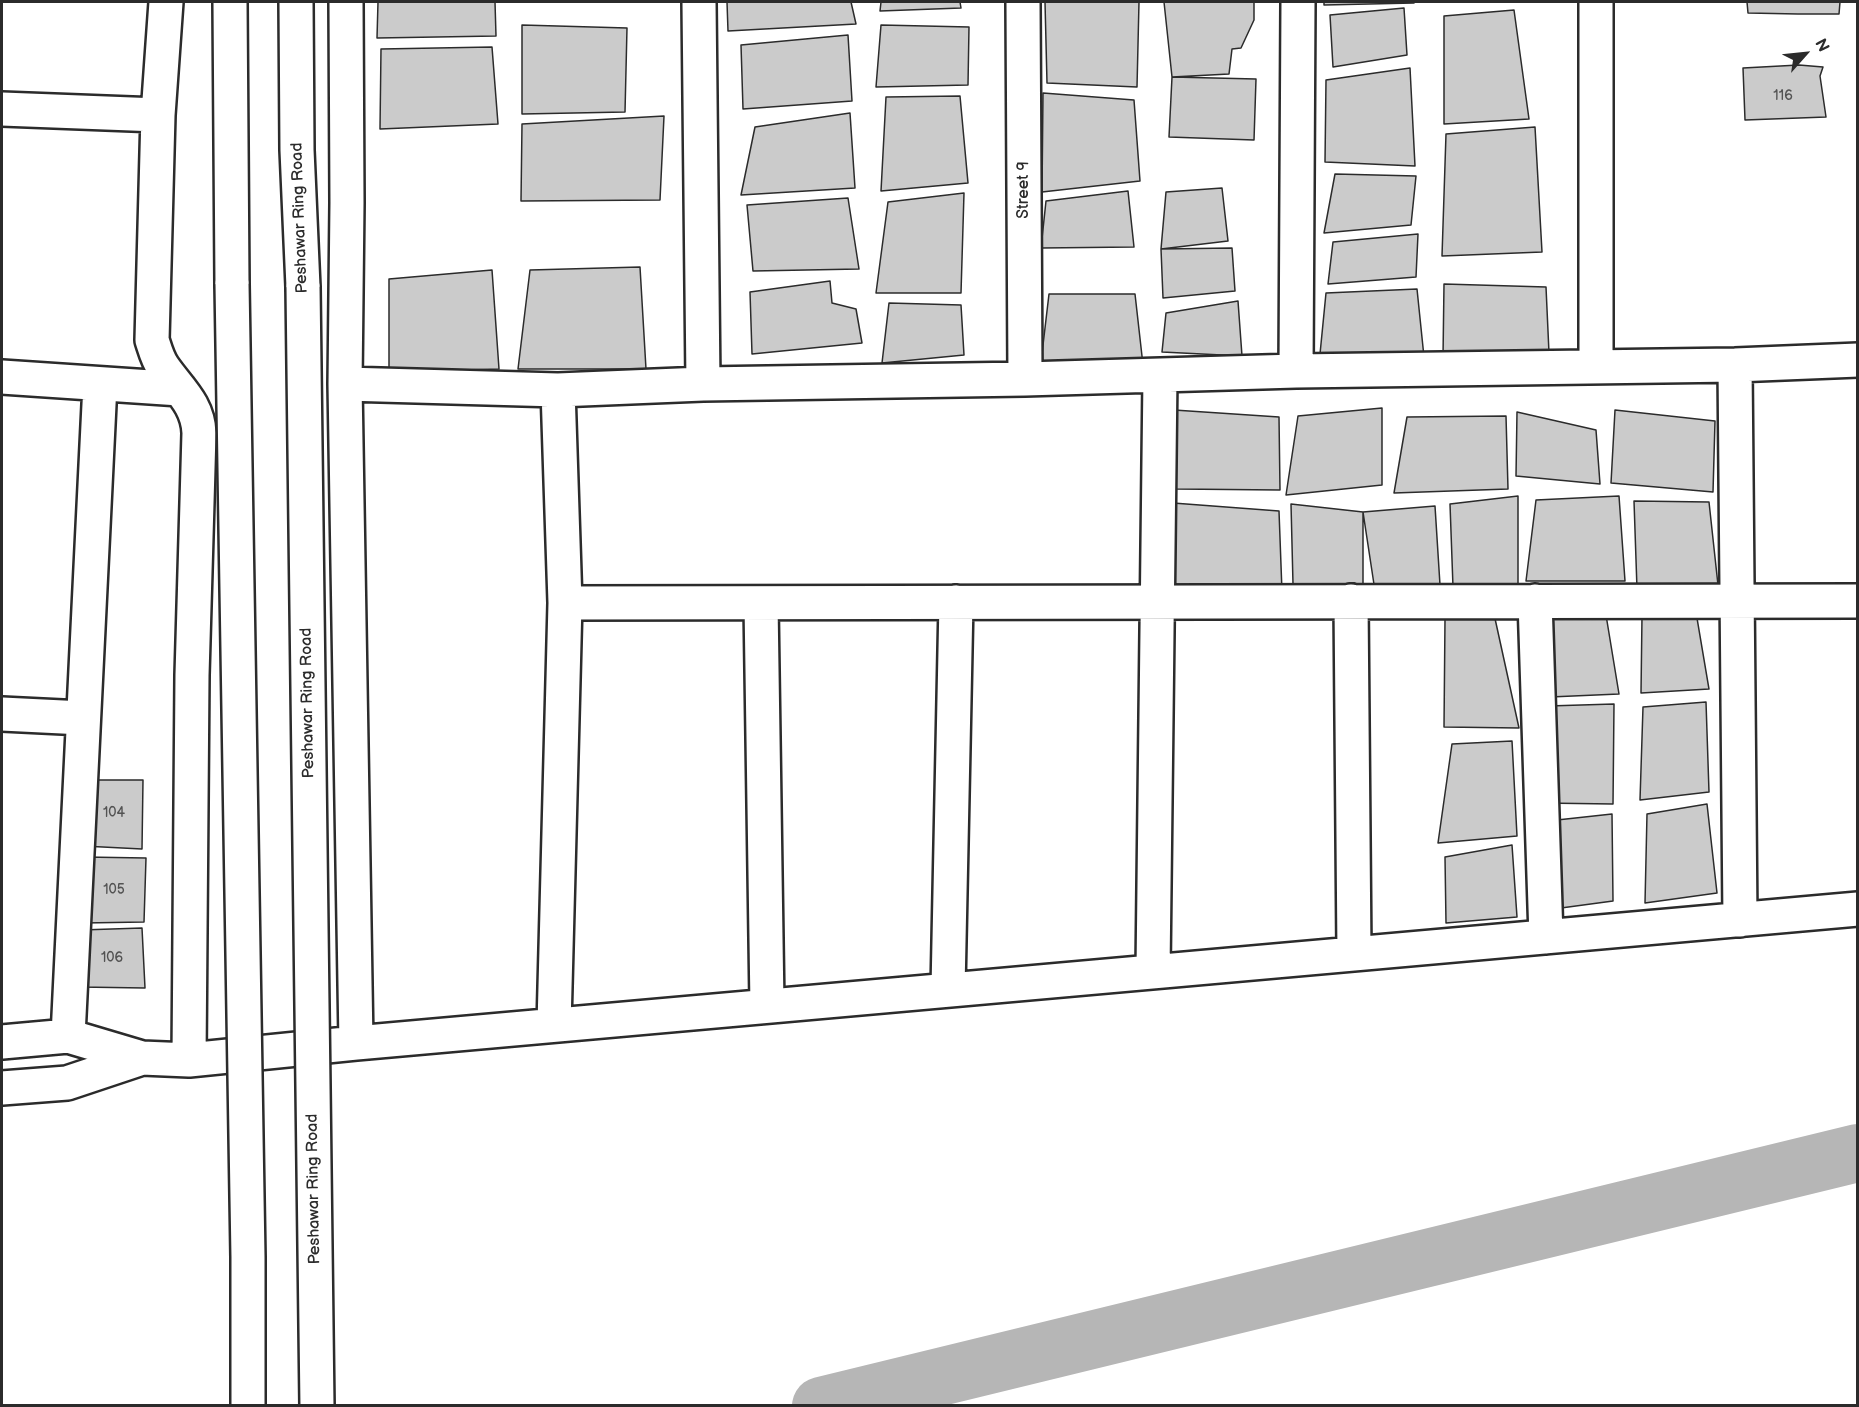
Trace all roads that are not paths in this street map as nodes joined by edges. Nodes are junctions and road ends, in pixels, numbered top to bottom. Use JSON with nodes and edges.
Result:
{"nodes":[{"id":1,"x":166,"y":2,"type":"edge"},
{"id":2,"x":230,"y":2,"type":"edge"},
{"id":3,"x":296,"y":2,"type":"edge"},
{"id":4,"x":346,"y":2,"type":"edge"},
{"id":5,"x":699,"y":2,"type":"edge"},
{"id":6,"x":1023,"y":2,"type":"edge"},
{"id":7,"x":1298,"y":2,"type":"edge"},
{"id":8,"x":1596,"y":2,"type":"edge"},
{"id":9,"x":2,"y":109,"type":"edge"},
{"id":10,"x":158,"y":115,"type":"junction"},
{"id":11,"x":1857,"y":360,"type":"edge"},
{"id":12,"x":1735,"y":365,"type":"junction"},
{"id":13,"x":1596,"y":366,"type":"junction"},
{"id":14,"x":1296,"y":371,"type":"junction"},
{"id":15,"x":1160,"y":376,"type":"junction"},
{"id":16,"x":2,"y":377,"type":"edge"},
{"id":17,"x":1025,"y":379,"type":"junction"},
{"id":18,"x":100,"y":384,"type":"junction"},
{"id":19,"x":345,"y":384,"type":"junction"},
{"id":20,"x":703,"y":384,"type":"junction"},
{"id":21,"x":180,"y":389,"type":"junction"},
{"id":22,"x":558,"y":390,"type":"junction"},
{"id":23,"x":1737,"y":601,"type":"junction"},
{"id":24,"x":1857,"y":601,"type":"edge"},
{"id":25,"x":956,"y":602,"type":"junction"},
{"id":26,"x":1157,"y":602,"type":"junction"},
{"id":27,"x":1351,"y":602,"type":"junction"},
{"id":28,"x":1535,"y":602,"type":"junction"},
{"id":29,"x":565,"y":603,"type":"junction"},
{"id":30,"x":761,"y":603,"type":"junction"},
{"id":31,"x":2,"y":714,"type":"edge"},
{"id":32,"x":83,"y":718,"type":"junction"},
{"id":33,"x":1857,"y":909,"type":"edge"},
{"id":34,"x":1740,"y":920,"type":"junction"},
{"id":35,"x":1546,"y":937,"type":"junction"},
{"id":36,"x":1354,"y":954,"type":"junction"},
{"id":37,"x":1152,"y":971,"type":"junction"},
{"id":38,"x":948,"y":989,"type":"junction"},
{"id":39,"x":767,"y":1006,"type":"junction"},
{"id":40,"x":554,"y":1025,"type":"junction"},
{"id":41,"x":68,"y":1036,"type":"junction"},
{"id":42,"x":2,"y":1042,"type":"edge"},
{"id":43,"x":356,"y":1043,"type":"junction"},
{"id":44,"x":142,"y":1058,"type":"junction"},
{"id":45,"x":189,"y":1060,"type":"junction"},
{"id":46,"x":2,"y":1088,"type":"edge"},
{"id":47,"x":248,"y":1406,"type":"edge"},
{"id":48,"x":317,"y":1406,"type":"edge"}],
"edges":[{"from":1,"to":10,"type":"main road"},
{"from":2,"to":47,"type":"main road","bridge":true},
{"from":3,"to":48,"type":"main road","name":"Peshawar Ring Road","bridge":true},
{"from":4,"to":19,"type":"main road"},
{"from":5,"to":20,"type":"main road"},
{"from":6,"to":17,"type":"main road","name":"Street 9"},
{"from":7,"to":14,"type":"main road"},
{"from":8,"to":13,"type":"main road"},
{"from":9,"to":10,"type":"main road"},
{"from":10,"to":21,"type":"main road"},
{"from":11,"to":12,"type":"main road"},
{"from":12,"to":13,"type":"main road"},
{"from":12,"to":23,"type":"main road"},
{"from":13,"to":14,"type":"main road"},
{"from":14,"to":15,"type":"main road"},
{"from":15,"to":17,"type":"main road"},
{"from":15,"to":26,"type":"main road"},
{"from":16,"to":18,"type":"main road"},
{"from":17,"to":20,"type":"main road"},
{"from":18,"to":21,"type":"main road"},
{"from":18,"to":32,"type":"main road"},
{"from":19,"to":22,"type":"main road"},
{"from":19,"to":43,"type":"main road"},
{"from":20,"to":22,"type":"main road"},
{"from":21,"to":45,"type":"main road"},
{"from":22,"to":29,"type":"main road"},
{"from":23,"to":24,"type":"main road"},
{"from":23,"to":28,"type":"main road"},
{"from":23,"to":34,"type":"main road"},
{"from":25,"to":26,"type":"main road"},
{"from":25,"to":30,"type":"main road"},
{"from":25,"to":38,"type":"main road"},
{"from":26,"to":27,"type":"main road"},
{"from":26,"to":37,"type":"main road"},
{"from":27,"to":28,"type":"main road"},
{"from":27,"to":36,"type":"main road"},
{"from":28,"to":35,"type":"main road"},
{"from":29,"to":30,"type":"main road"},
{"from":29,"to":40,"type":"main road"},
{"from":30,"to":39,"type":"main road"},
{"from":31,"to":32,"type":"main road"},
{"from":32,"to":41,"type":"main road"},
{"from":33,"to":34,"type":"main road"},
{"from":34,"to":35,"type":"main road"},
{"from":35,"to":36,"type":"main road"},
{"from":36,"to":37,"type":"main road"},
{"from":37,"to":38,"type":"main road"},
{"from":38,"to":39,"type":"main road"},
{"from":39,"to":40,"type":"main road"},
{"from":40,"to":43,"type":"main road"},
{"from":41,"to":42,"type":"main road"},
{"from":41,"to":44,"type":"main road"},
{"from":43,"to":45,"type":"main road"},
{"from":44,"to":45,"type":"main road"},
{"from":44,"to":46,"type":"main road"}]}
